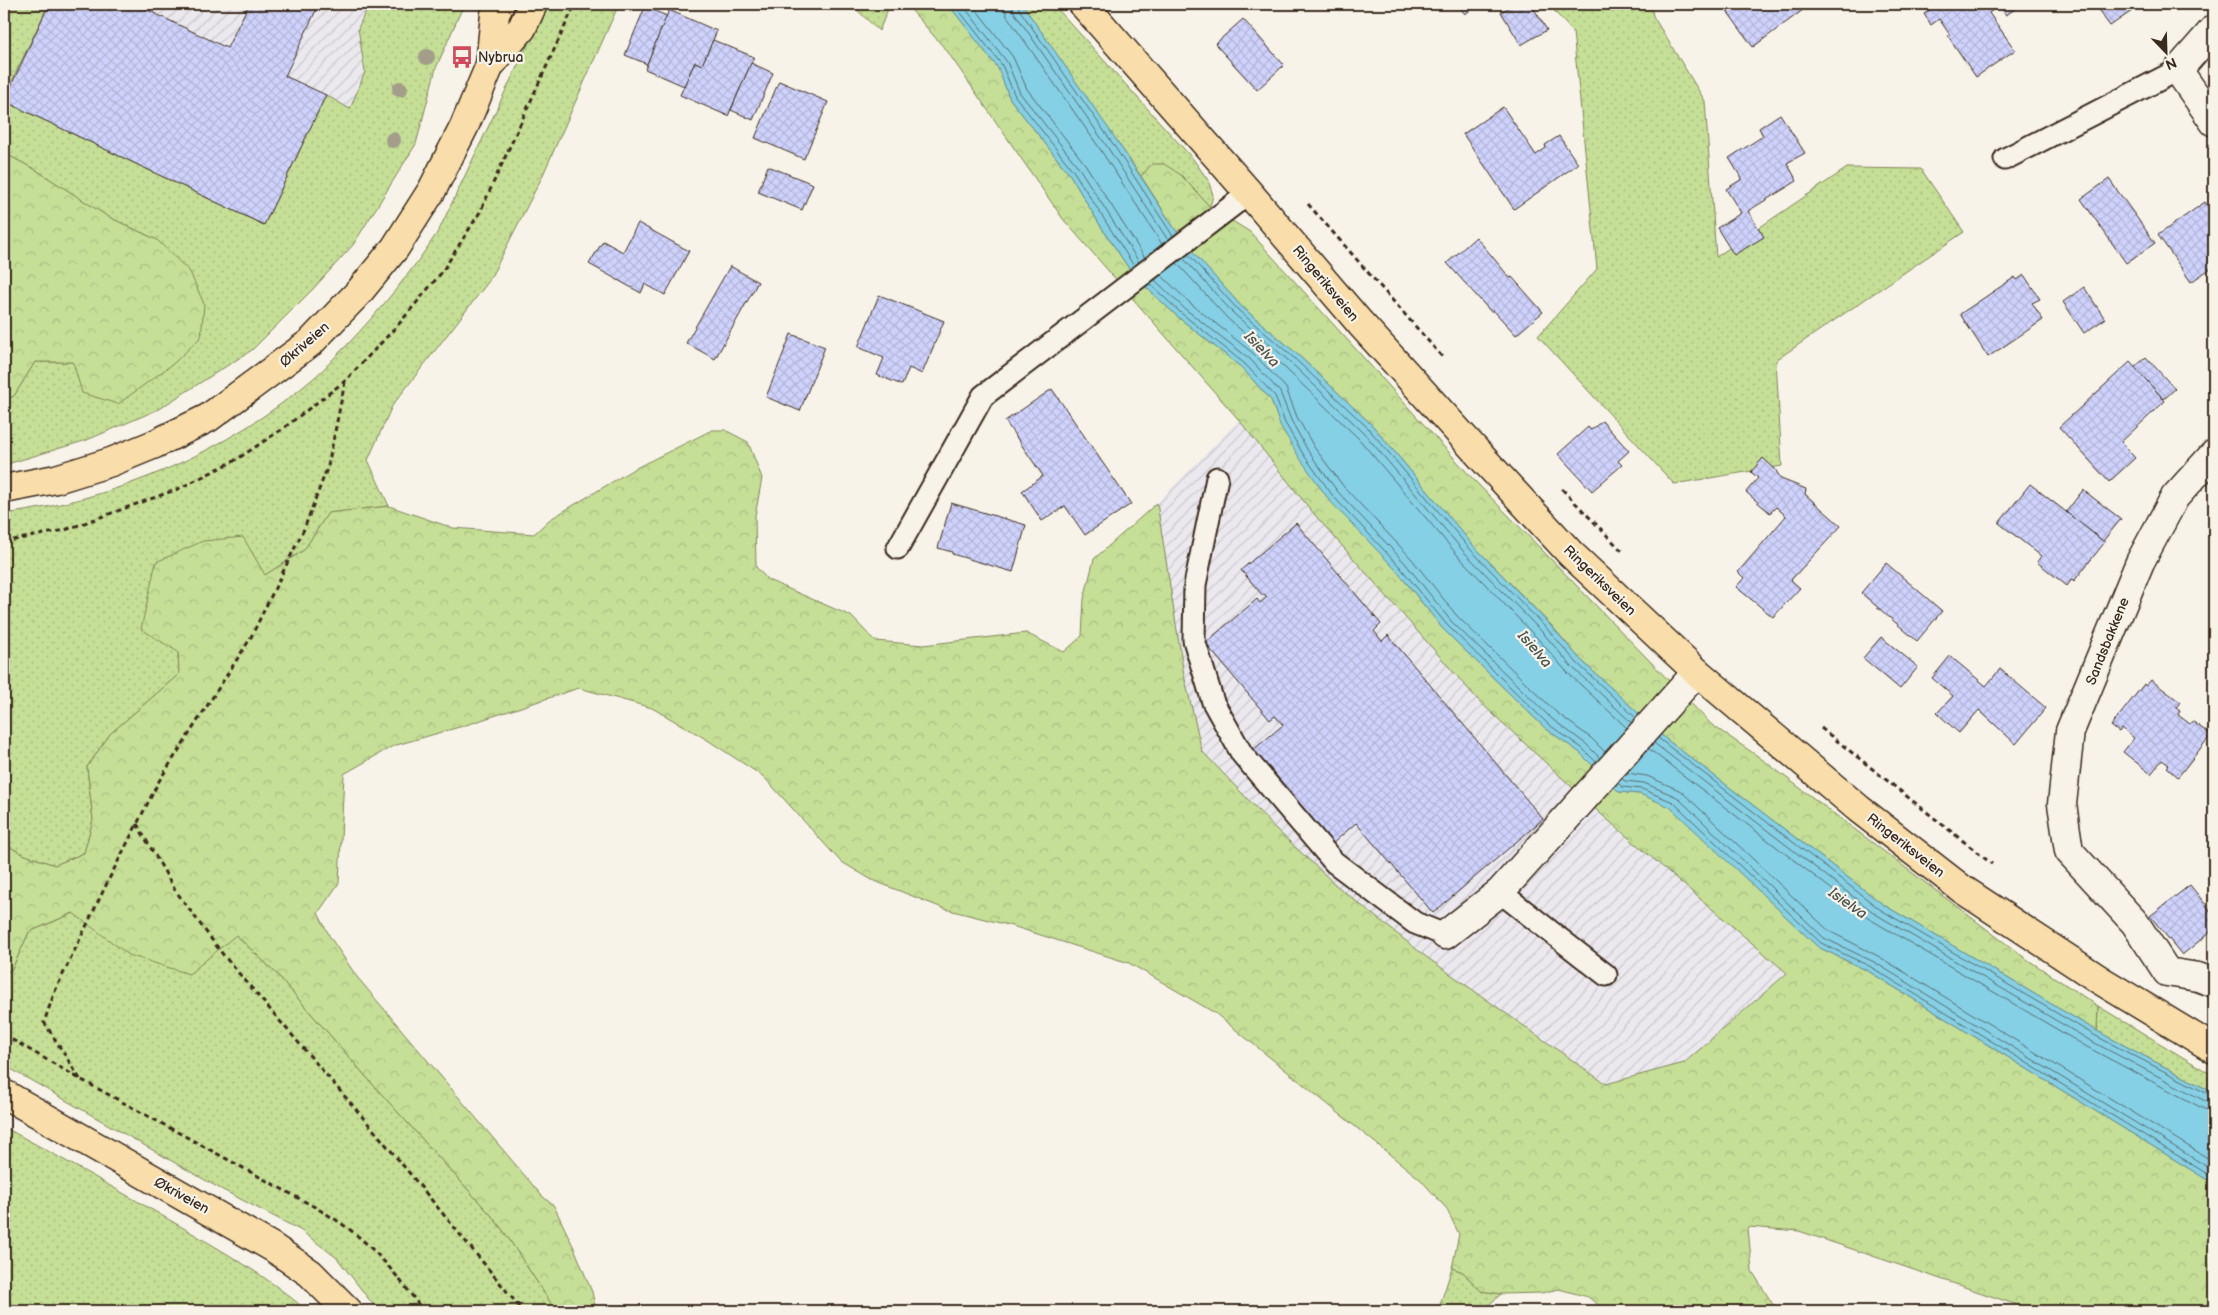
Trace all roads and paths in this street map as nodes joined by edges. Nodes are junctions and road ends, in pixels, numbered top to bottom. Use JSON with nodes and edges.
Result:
{"nodes":[{"id":1,"x":500,"y":4,"type":"edge"},
{"id":2,"x":534,"y":4,"type":"edge"},
{"id":3,"x":1083,"y":4,"type":"edge"},
{"id":4,"x":2214,"y":29,"type":"edge"},
{"id":5,"x":490,"y":65,"type":"junction"},
{"id":6,"x":2178,"y":70,"type":"junction"},
{"id":7,"x":2214,"y":122,"type":"edge"},
{"id":8,"x":2006,"y":159,"type":"dead end"},
{"id":9,"x":1249,"y":193,"type":"junction"},
{"id":10,"x":1306,"y":202,"type":"dead end"},
{"id":11,"x":1448,"y":364,"type":"dead end"},
{"id":12,"x":345,"y":381,"type":"dead end"},
{"id":13,"x":2214,"y":454,"type":"edge"},
{"id":14,"x":1217,"y":478,"type":"dead end"},
{"id":15,"x":1558,"y":485,"type":"dead end"},
{"id":16,"x":4,"y":489,"type":"edge"},
{"id":17,"x":898,"y":548,"type":"dead end"},
{"id":18,"x":1626,"y":554,"type":"dead end"},
{"id":19,"x":1697,"y":672,"type":"junction"},
{"id":20,"x":1815,"y":723,"type":"dead end"},
{"id":21,"x":137,"y":824,"type":"junction"},
{"id":22,"x":1993,"y":865,"type":"dead end"},
{"id":23,"x":1500,"y":892,"type":"junction"},
{"id":24,"x":1445,"y":935,"type":"joint"},
{"id":25,"x":1606,"y":975,"type":"dead end"},
{"id":26,"x":2214,"y":983,"type":"edge"},
{"id":27,"x":4,"y":1035,"type":"edge"},
{"id":28,"x":2214,"y":1049,"type":"edge"},
{"id":29,"x":80,"y":1079,"type":"junction"},
{"id":30,"x":4,"y":1094,"type":"edge"},
{"id":31,"x":348,"y":1311,"type":"edge"},
{"id":32,"x":423,"y":1311,"type":"edge"},
{"id":33,"x":523,"y":1311,"type":"edge"}],
"edges":[{"from":1,"to":5,"type":"main road","name":"Økriveien"},
{"from":2,"to":5,"type":"main road","name":"Økriveien"},
{"from":3,"to":9,"type":"main road","name":"Ringeriksveien"},
{"from":4,"to":6,"type":"street"},
{"from":5,"to":16,"type":"main road","name":"Økriveien"},
{"from":6,"to":7,"type":"street"},
{"from":6,"to":8,"type":"lane"},
{"from":9,"to":17,"type":"lane"},
{"from":9,"to":19,"type":"main road","name":"Ringeriksveien"},
{"from":10,"to":11,"type":"path"},
{"from":12,"to":21,"type":"path"},
{"from":13,"to":26,"type":"street","name":"Sandsbakkene"},
{"from":14,"to":24,"type":"lane"},
{"from":15,"to":18,"type":"path"},
{"from":19,"to":23,"type":"street"},
{"from":19,"to":28,"type":"main road","name":"Ringeriksveien"},
{"from":20,"to":22,"type":"path"},
{"from":21,"to":29,"type":"path"},
{"from":21,"to":33,"type":"path"},
{"from":23,"to":24,"type":"street"},
{"from":23,"to":25,"type":"lane"},
{"from":27,"to":29,"type":"path"},
{"from":29,"to":32,"type":"path"},
{"from":30,"to":31,"type":"main road","name":"Økriveien"}]}
